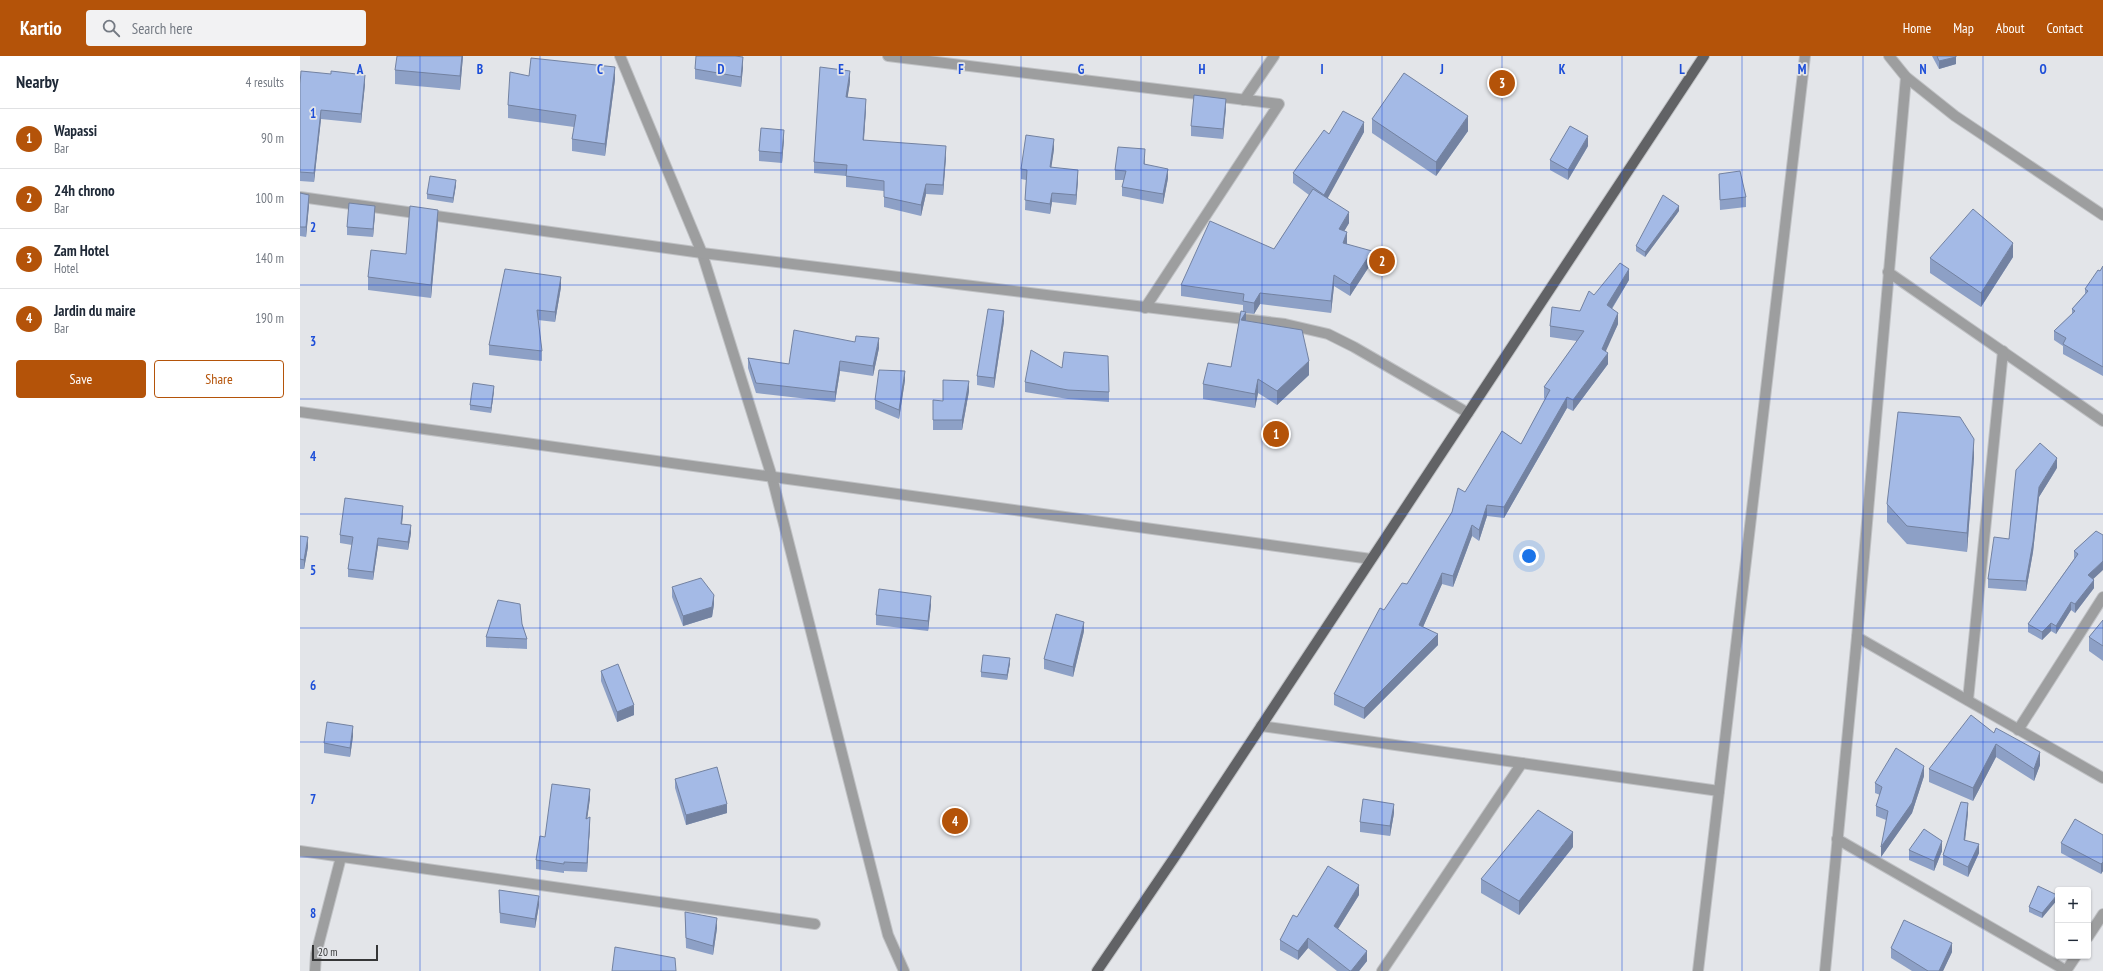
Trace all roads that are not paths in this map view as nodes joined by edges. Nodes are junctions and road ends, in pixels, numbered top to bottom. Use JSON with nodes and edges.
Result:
{"nodes":[{"id":1,"x":620,"y":56,"type":"edge"},
{"id":2,"x":888,"y":56,"type":"edge"},
{"id":3,"x":1274,"y":56,"type":"edge"},
{"id":4,"x":1704,"y":56,"type":"edge"},
{"id":5,"x":1805,"y":56,"type":"edge"},
{"id":6,"x":1889,"y":56,"type":"edge"},
{"id":7,"x":910,"y":57,"type":"edge"},
{"id":8,"x":1906,"y":76,"type":"junction"},
{"id":9,"x":1244,"y":100,"type":"junction"},
{"id":10,"x":300,"y":197,"type":"edge"},
{"id":11,"x":2103,"y":215,"type":"edge"},
{"id":12,"x":702,"y":253,"type":"junction"},
{"id":13,"x":1888,"y":272,"type":"junction"},
{"id":14,"x":1145,"y":308,"type":"junction"},
{"id":15,"x":2003,"y":351,"type":"junction"},
{"id":16,"x":300,"y":412,"type":"edge"},
{"id":17,"x":1468,"y":413,"type":"junction"},
{"id":18,"x":2103,"y":421,"type":"edge"},
{"id":19,"x":772,"y":477,"type":"junction"},
{"id":20,"x":1371,"y":559,"type":"junction"},
{"id":21,"x":2103,"y":597,"type":"edge"},
{"id":22,"x":1857,"y":637,"type":"junction"},
{"id":23,"x":1968,"y":700,"type":"junction"},
{"id":24,"x":1262,"y":726,"type":"junction"},
{"id":25,"x":2018,"y":730,"type":"junction"},
{"id":26,"x":1522,"y":762,"type":"junction"},
{"id":27,"x":2103,"y":778,"type":"edge"},
{"id":28,"x":1719,"y":791,"type":"junction"},
{"id":29,"x":1837,"y":839,"type":"junction"},
{"id":30,"x":300,"y":851,"type":"edge"},
{"id":31,"x":341,"y":857,"type":"junction"},
{"id":32,"x":2103,"y":914,"type":"edge"},
{"id":33,"x":816,"y":924,"type":"dead end"},
{"id":34,"x":2091,"y":932,"type":"edge"},
{"id":35,"x":2074,"y":959,"type":"edge"},
{"id":36,"x":315,"y":971,"type":"edge"},
{"id":37,"x":904,"y":971,"type":"edge"},
{"id":38,"x":1097,"y":971,"type":"edge"},
{"id":39,"x":1382,"y":971,"type":"edge"},
{"id":40,"x":1698,"y":971,"type":"edge"},
{"id":41,"x":1825,"y":971,"type":"edge"},
{"id":42,"x":2066,"y":971,"type":"edge"}],
"edges":[{"from":1,"to":12,"type":"street"},
{"from":2,"to":7,"type":"street"},
{"from":3,"to":9,"type":"street"},
{"from":4,"to":17,"type":"main road"},
{"from":5,"to":28,"type":"street"},
{"from":6,"to":8,"type":"street"},
{"from":7,"to":9,"type":"street"},
{"from":8,"to":11,"type":"street"},
{"from":8,"to":13,"type":"street"},
{"from":9,"to":14,"type":"street"},
{"from":10,"to":12,"type":"street"},
{"from":12,"to":14,"type":"street"},
{"from":12,"to":19,"type":"street"},
{"from":13,"to":15,"type":"street"},
{"from":13,"to":22,"type":"street"},
{"from":14,"to":17,"type":"street"},
{"from":15,"to":18,"type":"street"},
{"from":15,"to":23,"type":"street"},
{"from":16,"to":19,"type":"street"},
{"from":17,"to":20,"type":"main road"},
{"from":19,"to":20,"type":"street"},
{"from":19,"to":37,"type":"street"},
{"from":20,"to":24,"type":"main road"},
{"from":21,"to":25,"type":"street"},
{"from":22,"to":23,"type":"street"},
{"from":22,"to":29,"type":"street"},
{"from":23,"to":25,"type":"street"},
{"from":24,"to":26,"type":"street"},
{"from":24,"to":38,"type":"main road"},
{"from":25,"to":27,"type":"street"},
{"from":26,"to":28,"type":"street"},
{"from":26,"to":39,"type":"street"},
{"from":28,"to":40,"type":"street"},
{"from":29,"to":41,"type":"street"},
{"from":29,"to":42,"type":"street"},
{"from":30,"to":31,"type":"street"},
{"from":31,"to":33,"type":"street"},
{"from":31,"to":36,"type":"street"},
{"from":32,"to":34,"type":"street"},
{"from":35,"to":42,"type":"street"}]}
